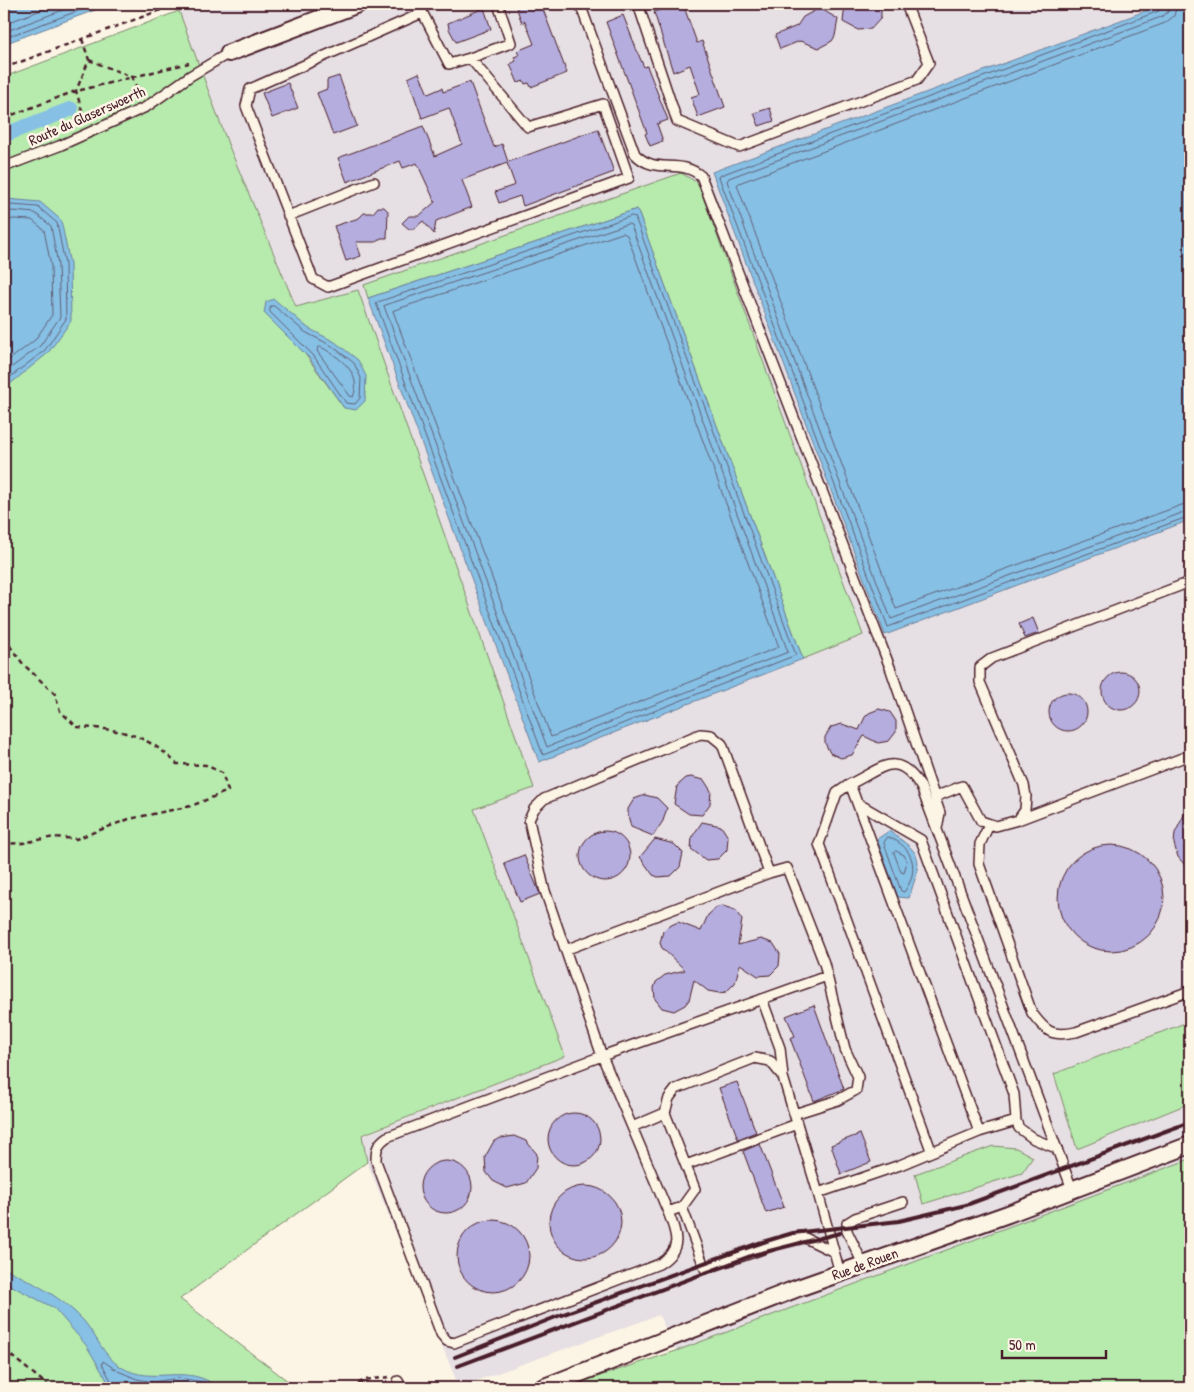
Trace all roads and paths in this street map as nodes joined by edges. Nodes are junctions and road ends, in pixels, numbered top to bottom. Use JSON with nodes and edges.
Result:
{"nodes":[{"id":1,"x":177,"y":4,"type":"edge"},
{"id":2,"x":358,"y":4,"type":"edge"},
{"id":3,"x":418,"y":4,"type":"edge"},
{"id":4,"x":498,"y":4,"type":"edge"},
{"id":5,"x":580,"y":4,"type":"edge"},
{"id":6,"x":638,"y":4,"type":"edge"},
{"id":7,"x":906,"y":4,"type":"edge"},
{"id":8,"x":422,"y":13,"type":"junction"},
{"id":9,"x":82,"y":39,"type":"junction"},
{"id":10,"x":229,"y":53,"type":"joint"},
{"id":11,"x":470,"y":58,"type":"junction"},
{"id":12,"x":89,"y":60,"type":"junction"},
{"id":13,"x":190,"y":62,"type":"dead end"},
{"id":14,"x":4,"y":68,"type":"edge"},
{"id":15,"x":132,"y":77,"type":"junction"},
{"id":16,"x":76,"y":91,"type":"junction"},
{"id":17,"x":146,"y":107,"type":"junction"},
{"id":18,"x":4,"y":118,"type":"edge"},
{"id":19,"x":89,"y":133,"type":"junction"},
{"id":20,"x":4,"y":167,"type":"edge"},
{"id":21,"x":374,"y":182,"type":"dead end"},
{"id":22,"x":288,"y":216,"type":"junction"},
{"id":23,"x":1190,"y":582,"type":"edge"},
{"id":24,"x":4,"y":638,"type":"edge"},
{"id":25,"x":1190,"y":754,"type":"edge"},
{"id":26,"x":850,"y":784,"type":"junction"},
{"id":27,"x":935,"y":797,"type":"junction"},
{"id":28,"x":857,"y":803,"type":"junction"},
{"id":29,"x":1018,"y":820,"type":"junction"},
{"id":30,"x":989,"y":825,"type":"junction"},
{"id":31,"x":937,"y":828,"type":"junction"},
{"id":32,"x":4,"y":844,"type":"edge"},
{"id":33,"x":769,"y":873,"type":"junction"},
{"id":34,"x":565,"y":950,"type":"junction"},
{"id":35,"x":827,"y":976,"type":"junction"},
{"id":36,"x":1190,"y":991,"type":"edge"},
{"id":37,"x":762,"y":999,"type":"junction"},
{"id":38,"x":602,"y":1056,"type":"junction"},
{"id":39,"x":783,"y":1077,"type":"junction"},
{"id":40,"x":665,"y":1113,"type":"junction"},
{"id":41,"x":794,"y":1114,"type":"junction"},
{"id":42,"x":1016,"y":1121,"type":"junction"},
{"id":43,"x":797,"y":1124,"type":"junction"},
{"id":44,"x":632,"y":1127,"type":"junction"},
{"id":45,"x":979,"y":1132,"type":"junction"},
{"id":46,"x":1190,"y":1145,"type":"edge"},
{"id":47,"x":1056,"y":1148,"type":"junction"},
{"id":48,"x":931,"y":1150,"type":"junction"},
{"id":49,"x":686,"y":1165,"type":"junction"},
{"id":50,"x":1072,"y":1189,"type":"junction"},
{"id":51,"x":818,"y":1193,"type":"junction"},
{"id":52,"x":903,"y":1202,"type":"dead end"},
{"id":53,"x":682,"y":1207,"type":"junction"},
{"id":54,"x":668,"y":1212,"type":"junction"},
{"id":55,"x":832,"y":1251,"type":"junction"},
{"id":56,"x":863,"y":1264,"type":"junction"},
{"id":57,"x":840,"y":1273,"type":"junction"},
{"id":58,"x":4,"y":1350,"type":"edge"},
{"id":59,"x":400,"y":1385,"type":"edge"},
{"id":60,"x":1190,"y":1386,"type":"edge"},
{"id":61,"x":51,"y":1388,"type":"edge"},
{"id":62,"x":350,"y":1388,"type":"edge"},
{"id":63,"x":542,"y":1388,"type":"edge"},
{"id":64,"x":1187,"y":1388,"type":"edge"}],
"edges":[{"from":1,"to":9,"type":"path"},
{"from":2,"to":10,"type":"street"},
{"from":3,"to":8,"type":"lane"},
{"from":4,"to":11,"type":"lane"},
{"from":5,"to":27,"type":"lane"},
{"from":6,"to":7,"type":"lane"},
{"from":8,"to":11,"type":"lane"},
{"from":8,"to":22,"type":"lane"},
{"from":9,"to":12,"type":"path"},
{"from":9,"to":14,"type":"path"},
{"from":10,"to":17,"type":"lane","name":"Route du Glaserswoerth"},
{"from":11,"to":22,"type":"lane"},
{"from":12,"to":15,"type":"path"},
{"from":12,"to":16,"type":"path"},
{"from":13,"to":15,"type":"path"},
{"from":15,"to":16,"type":"path"},
{"from":15,"to":17,"type":"path"},
{"from":16,"to":18,"type":"path"},
{"from":16,"to":19,"type":"path"},
{"from":17,"to":19,"type":"lane","name":"Route du Glaserswoerth"},
{"from":19,"to":20,"type":"lane","name":"Route du Glaserswoerth"},
{"from":21,"to":22,"type":"lane"},
{"from":23,"to":29,"type":"lane"},
{"from":24,"to":32,"type":"path"},
{"from":25,"to":29,"type":"lane"},
{"from":26,"to":28,"type":"lane"},
{"from":26,"to":31,"type":"lane"},
{"from":26,"to":48,"type":"lane"},
{"from":27,"to":30,"type":"lane"},
{"from":27,"to":31,"type":"lane"},
{"from":28,"to":42,"type":"lane"},
{"from":28,"to":45,"type":"lane"},
{"from":29,"to":30,"type":"lane"},
{"from":30,"to":36,"type":"lane"},
{"from":31,"to":47,"type":"lane"},
{"from":33,"to":34,"type":"lane"},
{"from":33,"to":34,"type":"lane"},
{"from":33,"to":35,"type":"lane"},
{"from":34,"to":38,"type":"lane"},
{"from":35,"to":37,"type":"lane"},
{"from":35,"to":41,"type":"lane"},
{"from":37,"to":38,"type":"lane"},
{"from":37,"to":39,"type":"lane"},
{"from":38,"to":44,"type":"lane"},
{"from":38,"to":54,"type":"lane"},
{"from":39,"to":40,"type":"lane"},
{"from":39,"to":41,"type":"lane"},
{"from":40,"to":44,"type":"lane"},
{"from":40,"to":49,"type":"lane"},
{"from":41,"to":43,"type":"lane"},
{"from":42,"to":45,"type":"lane"},
{"from":42,"to":47,"type":"lane"},
{"from":43,"to":49,"type":"lane"},
{"from":43,"to":51,"type":"lane"},
{"from":44,"to":54,"type":"lane"},
{"from":45,"to":48,"type":"lane"},
{"from":46,"to":50,"type":"street","name":"Rue de Rouen"},
{"from":47,"to":50,"type":"lane"},
{"from":48,"to":51,"type":"lane"},
{"from":49,"to":53,"type":"lane"},
{"from":50,"to":56,"type":"street","name":"Rue de Rouen"},
{"from":51,"to":55,"type":"lane"},
{"from":52,"to":56,"type":"lane"},
{"from":53,"to":54,"type":"lane"},
{"from":53,"to":55,"type":"lane"},
{"from":55,"to":57,"type":"lane"},
{"from":56,"to":57,"type":"street","name":"Rue de Rouen"},
{"from":57,"to":63,"type":"street","name":"Rue de Rouen"},
{"from":58,"to":61,"type":"path"},
{"from":59,"to":62,"type":"path"},
{"from":60,"to":64,"type":"path"}]}
